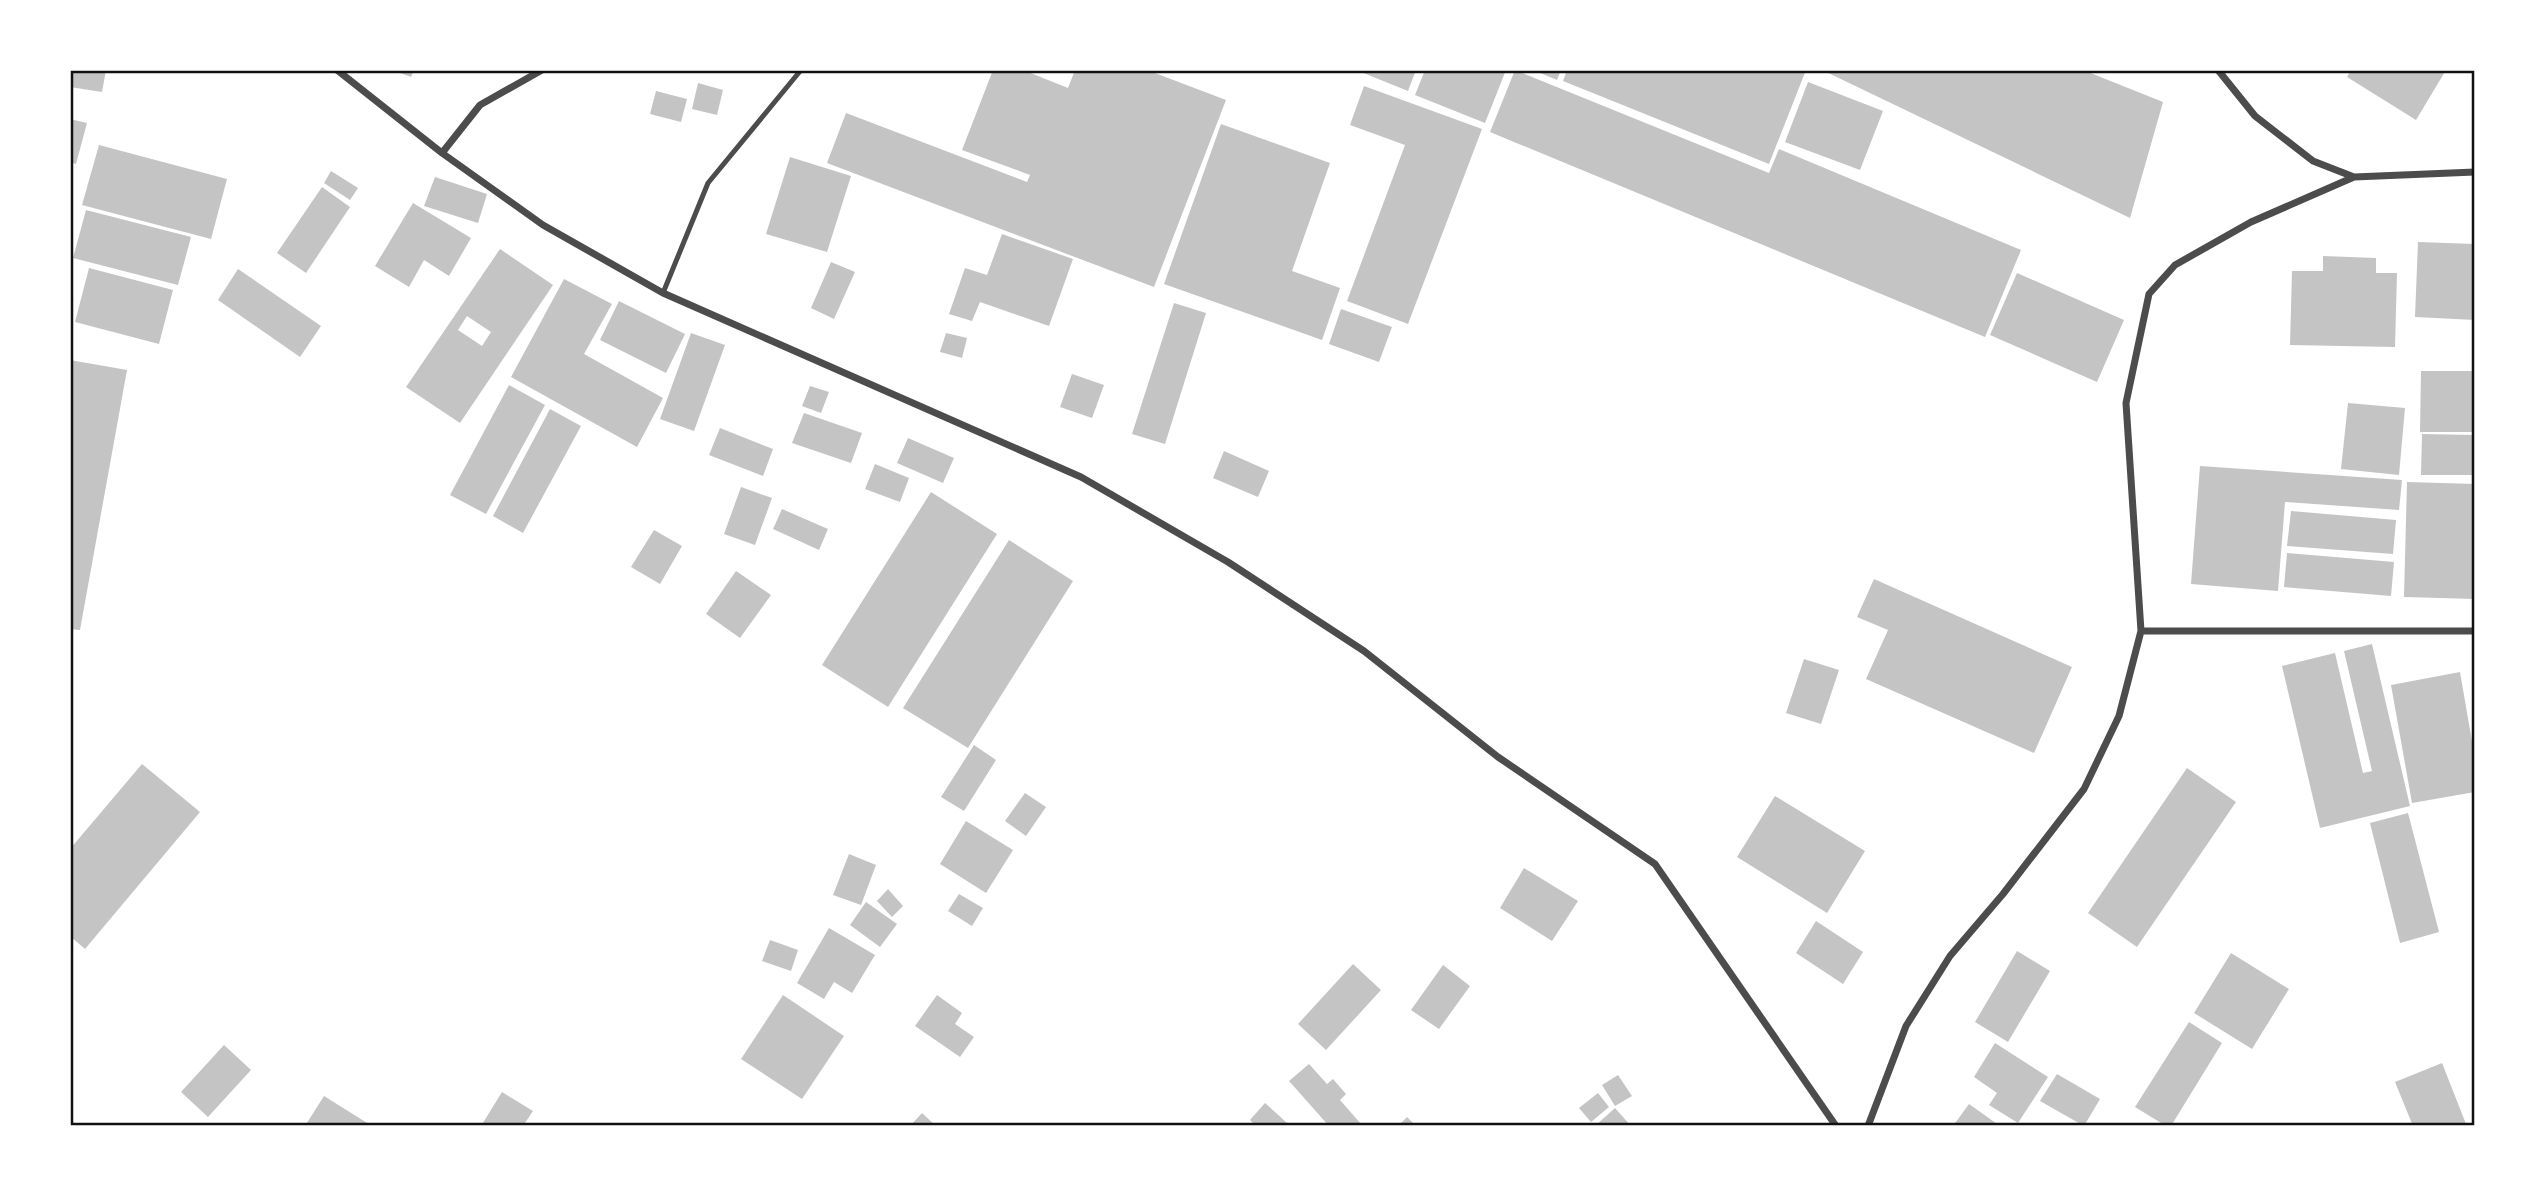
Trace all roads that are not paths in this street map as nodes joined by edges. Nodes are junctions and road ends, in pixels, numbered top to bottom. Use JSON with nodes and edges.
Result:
{"nodes":[{"id":1,"x":337,"y":70,"type":"edge"},
{"id":2,"x":542,"y":70,"type":"edge"},
{"id":3,"x":801,"y":70,"type":"edge"},
{"id":4,"x":2218,"y":70,"type":"edge"},
{"id":5,"x":442,"y":153,"type":"junction"},
{"id":6,"x":2475,"y":172,"type":"edge"},
{"id":7,"x":2354,"y":177,"type":"junction"},
{"id":8,"x":663,"y":293,"type":"junction"},
{"id":9,"x":2141,"y":631,"type":"junction"},
{"id":10,"x":2475,"y":631,"type":"edge"},
{"id":11,"x":1836,"y":1126,"type":"edge"},
{"id":12,"x":1868,"y":1126,"type":"edge"}],
"edges":[{"from":1,"to":5,"type":"street"},
{"from":2,"to":5,"type":"street"},
{"from":3,"to":8,"type":"lane"},
{"from":4,"to":7,"type":"street"},
{"from":5,"to":8,"type":"street"},
{"from":6,"to":7,"type":"street"},
{"from":7,"to":9,"type":"street"},
{"from":8,"to":11,"type":"street"},
{"from":9,"to":10,"type":"street"},
{"from":9,"to":12,"type":"street"}]}
